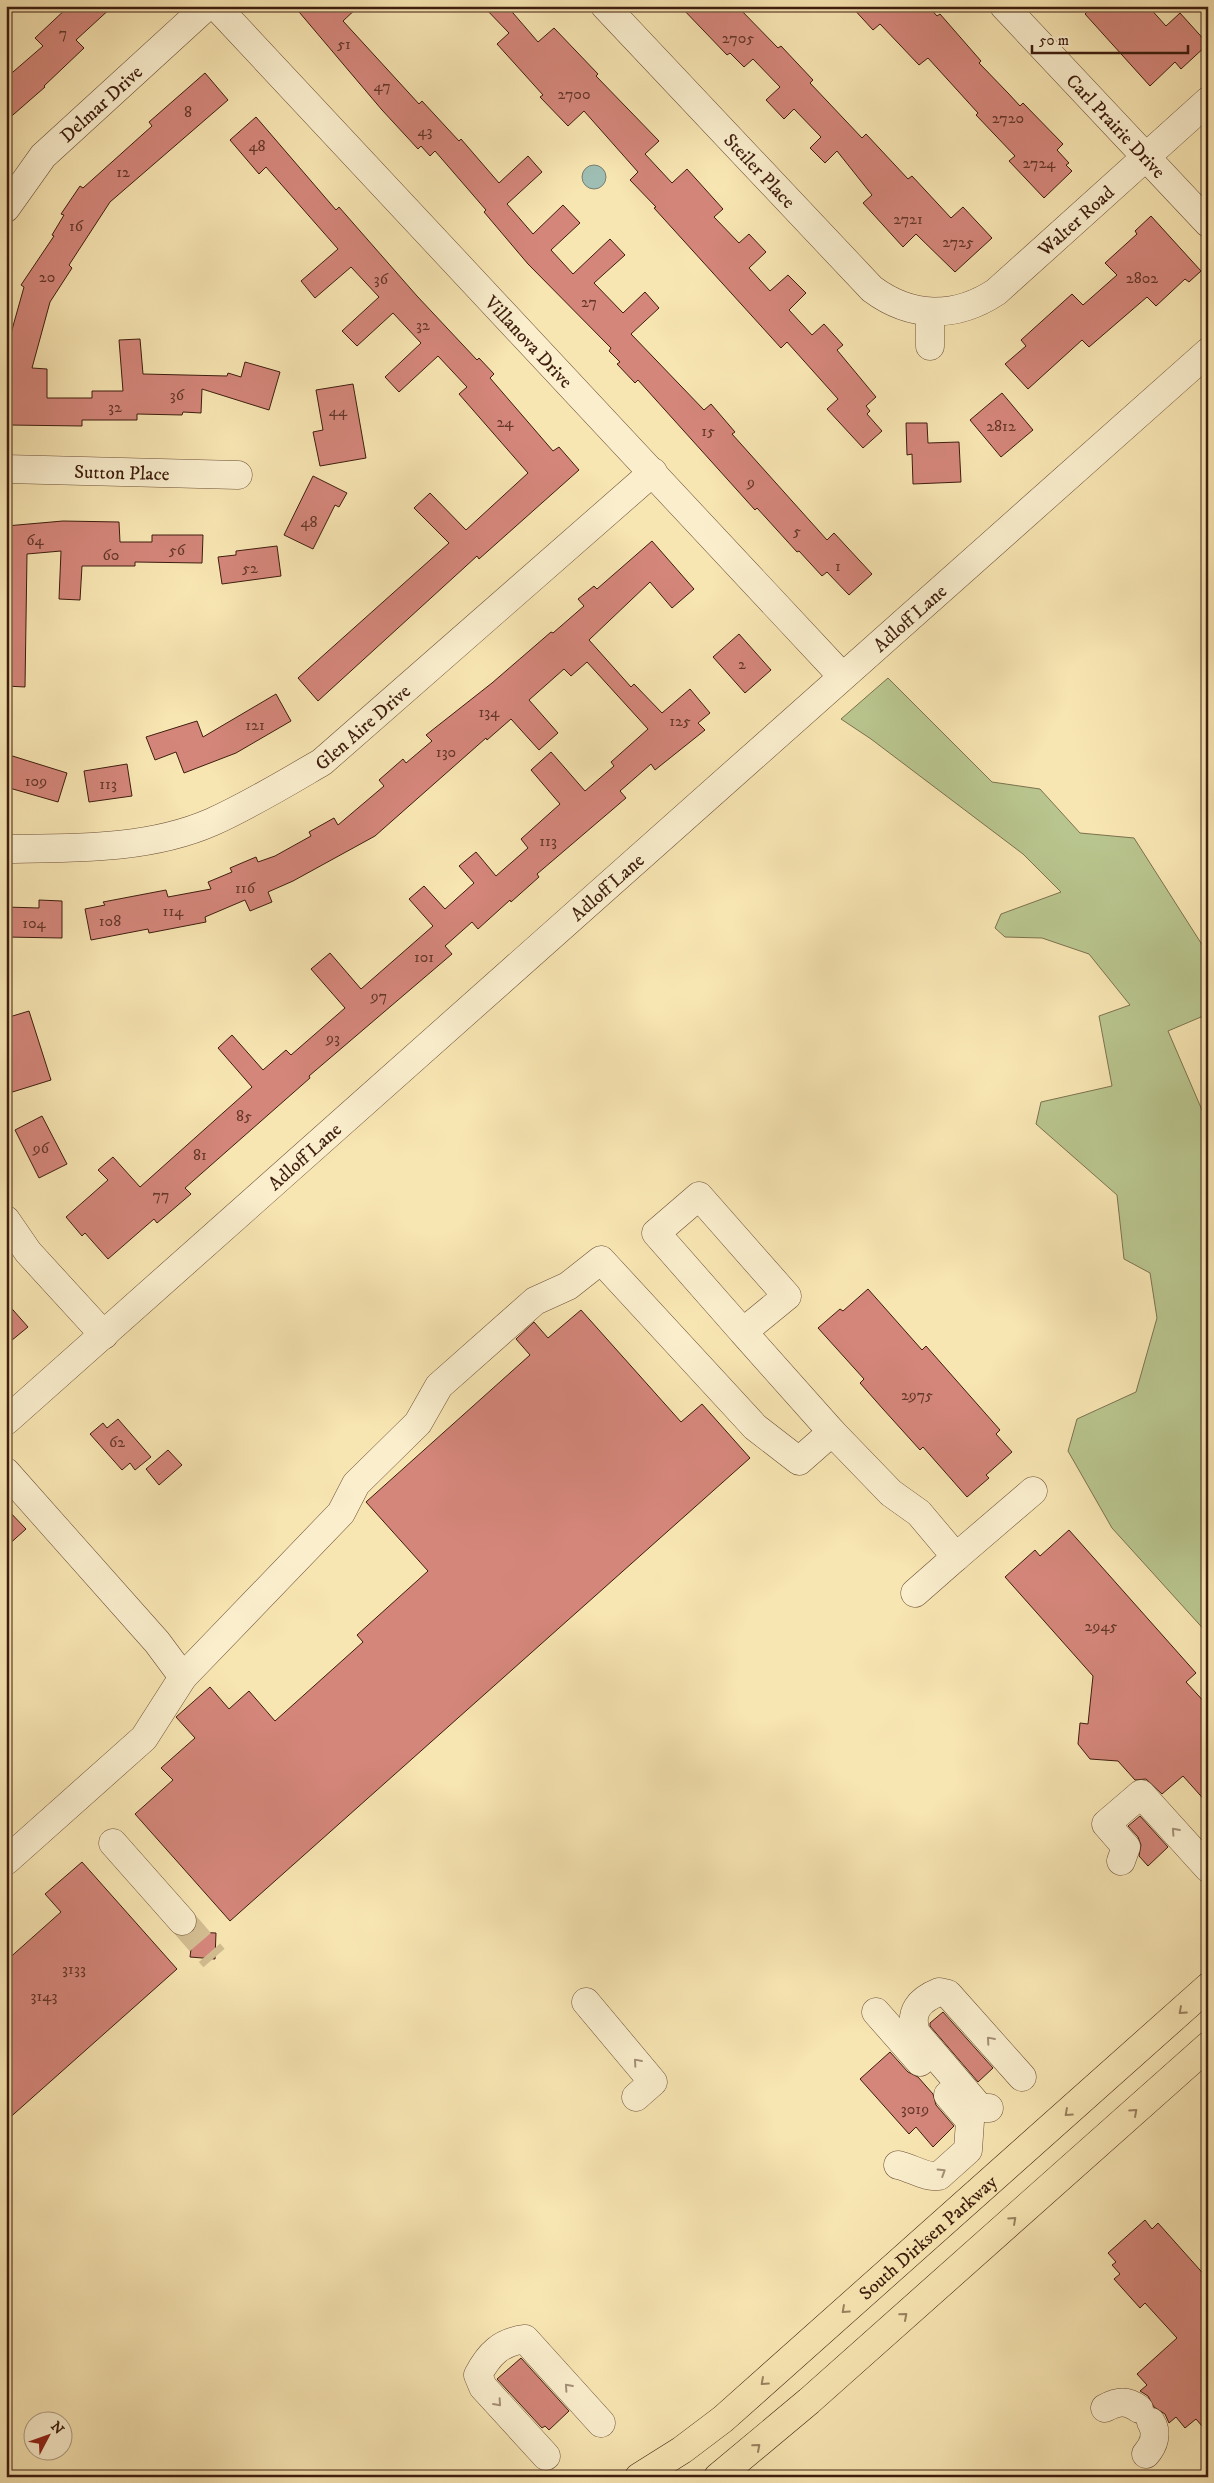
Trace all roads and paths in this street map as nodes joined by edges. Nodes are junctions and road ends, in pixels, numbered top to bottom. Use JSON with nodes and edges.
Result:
{"nodes":[{"id":1,"x":207,"y":6,"type":"edge"},
{"id":2,"x":216,"y":6,"type":"edge"},
{"id":3,"x":605,"y":6,"type":"edge"},
{"id":4,"x":1004,"y":6,"type":"edge"},
{"id":5,"x":1208,"y":101,"type":"edge"},
{"id":6,"x":1146,"y":158,"type":"junction"},
{"id":7,"x":6,"y":208,"type":"edge"},
{"id":8,"x":1208,"y":223,"type":"edge"},
{"id":9,"x":930,"y":312,"type":"junction"},
{"id":10,"x":930,"y":346,"type":"dead end"},
{"id":11,"x":1208,"y":352,"type":"edge"},
{"id":12,"x":6,"y":469,"type":"edge"},
{"id":13,"x":653,"y":472,"type":"junction"},
{"id":14,"x":238,"y":475,"type":"dead end"},
{"id":15,"x":842,"y":676,"type":"junction"},
{"id":16,"x":6,"y":848,"type":"edge"},
{"id":17,"x":6,"y":1220,"type":"edge"},
{"id":18,"x":742,"y":1332,"type":"junction"},
{"id":19,"x":104,"y":1335,"type":"junction"},
{"id":20,"x":6,"y":1421,"type":"edge"},
{"id":21,"x":832,"y":1432,"type":"junction"},
{"id":22,"x":6,"y":1472,"type":"edge"},
{"id":23,"x":1033,"y":1491,"type":"dead end"},
{"id":24,"x":956,"y":1557,"type":"junction"},
{"id":25,"x":915,"y":1593,"type":"dead end"},
{"id":26,"x":183,"y":1677,"type":"junction"},
{"id":27,"x":113,"y":1843,"type":"dead end"},
{"id":28,"x":6,"y":1860,"type":"edge"},
{"id":29,"x":1121,"y":1861,"type":"dead end"},
{"id":30,"x":1208,"y":1868,"type":"edge"},
{"id":31,"x":182,"y":1921,"type":"tunnel mouth"},
{"id":32,"x":1208,"y":1988,"type":"edge"},
{"id":33,"x":586,"y":2002,"type":"dead end"},
{"id":34,"x":876,"y":2012,"type":"dead end"},
{"id":35,"x":1208,"y":2046,"type":"edge"},
{"id":36,"x":1022,"y":2076,"type":"dead end"},
{"id":37,"x":636,"y":2097,"type":"dead end"},
{"id":38,"x":988,"y":2108,"type":"dead end"},
{"id":39,"x":898,"y":2165,"type":"dead end"},
{"id":40,"x":1105,"y":2408,"type":"dead end"},
{"id":41,"x":601,"y":2423,"type":"dead end"},
{"id":42,"x":1146,"y":2454,"type":"dead end"},
{"id":43,"x":546,"y":2456,"type":"dead end"},
{"id":44,"x":639,"y":2477,"type":"edge"},
{"id":45,"x":718,"y":2477,"type":"edge"}],
"edges":[{"from":1,"to":7,"type":"street","name":"Delmar Drive"},
{"from":2,"to":13,"type":"street","name":"Villanova Drive"},
{"from":3,"to":9,"type":"street","name":"Steiler Place"},
{"from":4,"to":6,"type":"street","name":"Carl Prairie Drive"},
{"from":5,"to":6,"type":"street","name":"Walter Road"},
{"from":6,"to":8,"type":"street","name":"Carl Prairie Drive"},
{"from":6,"to":9,"type":"street","name":"Walter Road"},
{"from":9,"to":10,"type":"street"},
{"from":11,"to":15,"type":"street","name":"Adloff Lane"},
{"from":12,"to":14,"type":"street","name":"Sutton Place"},
{"from":13,"to":15,"type":"street","name":"Villanova Drive"},
{"from":13,"to":16,"type":"street","name":"Glen Aire Drive"},
{"from":15,"to":19,"type":"street","name":"Adloff Lane"},
{"from":17,"to":19,"type":"street"},
{"from":18,"to":18,"type":"street"},
{"from":18,"to":21,"type":"street"},
{"from":19,"to":20,"type":"street","name":"Adloff Lane"},
{"from":21,"to":24,"type":"street"},
{"from":21,"to":26,"type":"street"},
{"from":22,"to":26,"type":"street"},
{"from":23,"to":24,"type":"street"},
{"from":24,"to":25,"type":"street"},
{"from":26,"to":28,"type":"street"},
{"from":27,"to":31,"type":"street"},
{"from":30,"to":29,"type":"street","one_way":true},
{"from":32,"to":44,"type":"main road","name":"South Dirksen Parkway","one_way":true},
{"from":37,"to":33,"type":"street","one_way":true},
{"from":39,"to":34,"type":"street","one_way":true},
{"from":45,"to":35,"type":"main road","one_way":true},
{"from":36,"to":38,"type":"street","one_way":true},
{"from":40,"to":42,"type":"street"},
{"from":41,"to":43,"type":"street","one_way":true}]}
